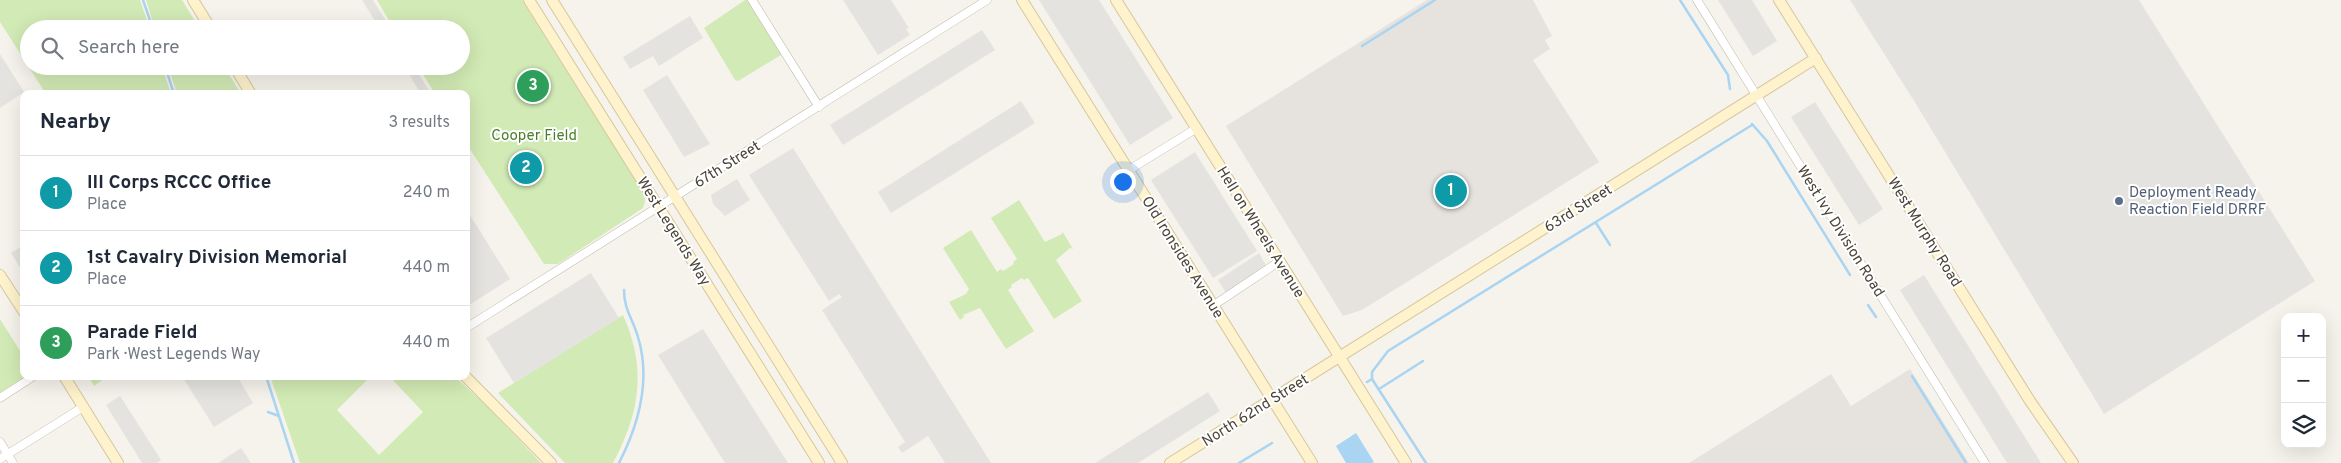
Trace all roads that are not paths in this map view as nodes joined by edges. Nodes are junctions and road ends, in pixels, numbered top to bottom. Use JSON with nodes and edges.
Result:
{"nodes":[{"id":1,"x":193,"y":0,"type":"edge"},
{"id":2,"x":529,"y":0,"type":"edge"},
{"id":3,"x":552,"y":0,"type":"edge"},
{"id":4,"x":752,"y":0,"type":"edge"},
{"id":5,"x":987,"y":0,"type":"edge"},
{"id":6,"x":1022,"y":0,"type":"edge"},
{"id":7,"x":1116,"y":0,"type":"edge"},
{"id":8,"x":1697,"y":0,"type":"edge"},
{"id":9,"x":1779,"y":0,"type":"edge"},
{"id":10,"x":205,"y":20,"type":"edge"},
{"id":11,"x":1816,"y":58,"type":"junction"},
{"id":12,"x":239,"y":75,"type":"edge"},
{"id":13,"x":249,"y":90,"type":"edge"},
{"id":14,"x":1756,"y":96,"type":"junction"},
{"id":15,"x":819,"y":107,"type":"junction"},
{"id":16,"x":1197,"y":128,"type":"junction"},
{"id":17,"x":1129,"y":170,"type":"junction"},
{"id":18,"x":675,"y":197,"type":"junction"},
{"id":19,"x":659,"y":207,"type":"junction"},
{"id":20,"x":1280,"y":261,"type":"junction"},
{"id":21,"x":0,"y":275,"type":"edge"},
{"id":22,"x":1214,"y":305,"type":"junction"},
{"id":23,"x":20,"y":306,"type":"edge"},
{"id":24,"x":470,"y":325,"type":"edge"},
{"id":25,"x":1339,"y":356,"type":"junction"},
{"id":26,"x":28,"y":380,"type":"edge"},
{"id":27,"x":66,"y":380,"type":"edge"},
{"id":28,"x":469,"y":380,"type":"edge"},
{"id":29,"x":0,"y":398,"type":"edge"},
{"id":30,"x":1272,"y":399,"type":"junction"},
{"id":31,"x":83,"y":407,"type":"junction"},
{"id":32,"x":0,"y":442,"type":"edge"},
{"id":33,"x":8,"y":455,"type":"junction"},
{"id":34,"x":0,"y":459,"type":"edge"},
{"id":35,"x":13,"y":463,"type":"edge"},
{"id":36,"x":118,"y":463,"type":"edge"},
{"id":37,"x":550,"y":463,"type":"edge"},
{"id":38,"x":819,"y":463,"type":"edge"},
{"id":39,"x":842,"y":463,"type":"edge"},
{"id":40,"x":1170,"y":463,"type":"edge"},
{"id":41,"x":1312,"y":463,"type":"edge"},
{"id":42,"x":1406,"y":463,"type":"edge"},
{"id":43,"x":1986,"y":463,"type":"edge"},
{"id":44,"x":2073,"y":463,"type":"edge"}],
"edges":[{"from":1,"to":10,"type":"street"},
{"from":2,"to":19,"type":"street","name":"West Legends Way"},
{"from":3,"to":18,"type":"street","name":"West Legends Way"},
{"from":4,"to":15,"type":"street"},
{"from":5,"to":15,"type":"street","name":"67th Street"},
{"from":6,"to":17,"type":"street","name":"Old Ironsides Avenue"},
{"from":7,"to":16,"type":"street","name":"Hell on Wheels Avenue"},
{"from":8,"to":14,"type":"street","name":"West Ivy Division Road"},
{"from":9,"to":11,"type":"street","name":"West Murphy Road"},
{"from":11,"to":14,"type":"street","name":"63rd Street"},
{"from":11,"to":44,"type":"street","name":"West Murphy Road"},
{"from":12,"to":13,"type":"street"},
{"from":14,"to":25,"type":"street","name":"63rd Street"},
{"from":14,"to":43,"type":"street","name":"West Ivy Division Road"},
{"from":15,"to":18,"type":"street","name":"67th Street"},
{"from":16,"to":17,"type":"street"},
{"from":16,"to":20,"type":"street","name":"Hell on Wheels Avenue"},
{"from":17,"to":22,"type":"street","name":"Old Ironsides Avenue"},
{"from":18,"to":19,"type":"street","name":"67th Street"},
{"from":18,"to":39,"type":"street","name":"West Legends Way"},
{"from":19,"to":24,"type":"street","name":"67th Street"},
{"from":19,"to":38,"type":"street","name":"West Legends Way"},
{"from":20,"to":22,"type":"street"},
{"from":20,"to":25,"type":"street","name":"Hell on Wheels Avenue"},
{"from":21,"to":23,"type":"street"},
{"from":22,"to":30,"type":"street","name":"Old Ironsides Avenue"},
{"from":25,"to":30,"type":"street","name":"North 62nd Street"},
{"from":25,"to":42,"type":"street","name":"Hell on Wheels Avenue"},
{"from":26,"to":29,"type":"street"},
{"from":27,"to":31,"type":"street"},
{"from":28,"to":37,"type":"street"},
{"from":30,"to":40,"type":"street","name":"North 62nd Street"},
{"from":30,"to":41,"type":"street","name":"Old Ironsides Avenue"},
{"from":31,"to":33,"type":"street"},
{"from":31,"to":36,"type":"street"},
{"from":32,"to":33,"type":"street"},
{"from":33,"to":34,"type":"street"},
{"from":33,"to":35,"type":"street"}]}
